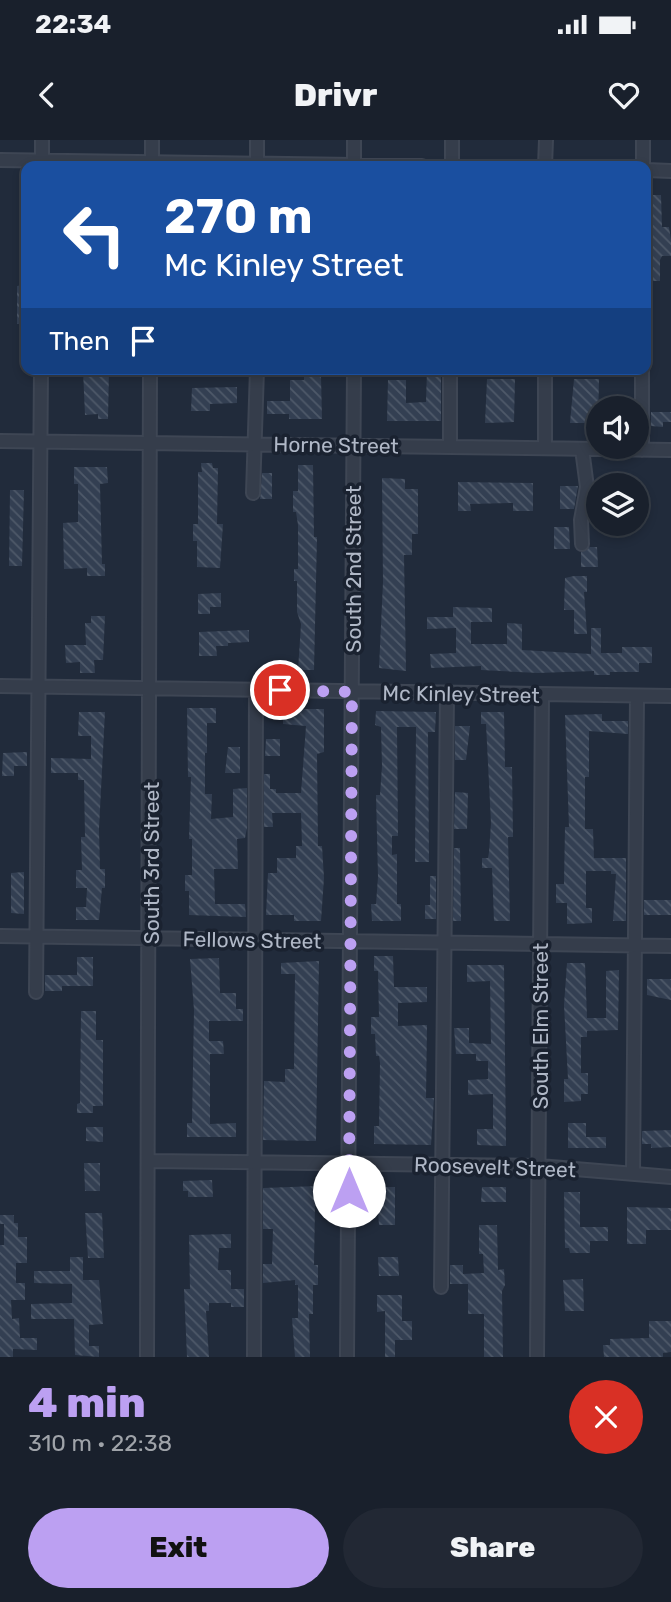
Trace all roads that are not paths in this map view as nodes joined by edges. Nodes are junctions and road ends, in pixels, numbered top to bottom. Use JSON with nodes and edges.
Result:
{"nodes":[{"id":1,"x":42,"y":140,"type":"edge"},
{"id":2,"x":152,"y":140,"type":"edge"},
{"id":3,"x":257,"y":140,"type":"edge"},
{"id":4,"x":354,"y":140,"type":"edge"},
{"id":5,"x":452,"y":140,"type":"edge"},
{"id":6,"x":546,"y":140,"type":"edge"},
{"id":7,"x":643,"y":140,"type":"edge"},
{"id":8,"x":0,"y":160,"type":"edge"},
{"id":9,"x":42,"y":161,"type":"edge"},
{"id":10,"x":152,"y":161,"type":"edge"},
{"id":11,"x":257,"y":161,"type":"edge"},
{"id":12,"x":354,"y":161,"type":"edge"},
{"id":13,"x":452,"y":161,"type":"edge"},
{"id":14,"x":545,"y":161,"type":"edge"},
{"id":15,"x":644,"y":161,"type":"edge"},
{"id":16,"x":21,"y":162,"type":"edge"},
{"id":17,"x":651,"y":169,"type":"edge"},
{"id":18,"x":671,"y":171,"type":"edge"},
{"id":19,"x":41,"y":375,"type":"edge"},
{"id":20,"x":150,"y":375,"type":"edge"},
{"id":21,"x":257,"y":375,"type":"edge"},
{"id":22,"x":354,"y":375,"type":"edge"},
{"id":23,"x":450,"y":375,"type":"edge"},
{"id":24,"x":545,"y":375,"type":"edge"},
{"id":25,"x":642,"y":375,"type":"edge"},
{"id":26,"x":642,"y":396,"type":"edge"},
{"id":27,"x":0,"y":441,"type":"edge"},
{"id":28,"x":40,"y":442,"type":"junction"},
{"id":29,"x":150,"y":444,"type":"junction"},
{"id":30,"x":257,"y":444,"type":"junction"},
{"id":31,"x":354,"y":444,"type":"junction"},
{"id":32,"x":450,"y":446,"type":"junction"},
{"id":33,"x":545,"y":448,"type":"junction"},
{"id":34,"x":582,"y":449,"type":"junction"},
{"id":35,"x":586,"y":449,"type":"edge"},
{"id":36,"x":649,"y":450,"type":"edge"},
{"id":37,"x":671,"y":450,"type":"edge"},
{"id":38,"x":253,"y":493,"type":"dead end"},
{"id":39,"x":582,"y":544,"type":"dead end"},
{"id":40,"x":0,"y":686,"type":"edge"},
{"id":41,"x":40,"y":686,"type":"junction"},
{"id":42,"x":150,"y":688,"type":"junction"},
{"id":43,"x":256,"y":690,"type":"junction"},
{"id":44,"x":352,"y":692,"type":"junction"},
{"id":45,"x":447,"y":694,"type":"junction"},
{"id":46,"x":542,"y":695,"type":"junction"},
{"id":47,"x":637,"y":696,"type":"junction"},
{"id":48,"x":671,"y":696,"type":"edge"},
{"id":49,"x":0,"y":936,"type":"edge"},
{"id":50,"x":37,"y":937,"type":"junction"},
{"id":51,"x":151,"y":939,"type":"junction"},
{"id":52,"x":254,"y":940,"type":"junction"},
{"id":53,"x":350,"y":941,"type":"junction"},
{"id":54,"x":443,"y":942,"type":"junction"},
{"id":55,"x":540,"y":944,"type":"junction"},
{"id":56,"x":637,"y":945,"type":"junction"},
{"id":57,"x":671,"y":946,"type":"edge"},
{"id":58,"x":36,"y":992,"type":"dead end"},
{"id":59,"x":150,"y":1161,"type":"junction"},
{"id":60,"x":255,"y":1163,"type":"junction"},
{"id":61,"x":349,"y":1164,"type":"junction"},
{"id":62,"x":443,"y":1165,"type":"junction"},
{"id":63,"x":539,"y":1166,"type":"junction"},
{"id":64,"x":633,"y":1174,"type":"junction"},
{"id":65,"x":671,"y":1177,"type":"edge"},
{"id":66,"x":441,"y":1287,"type":"dead end"},
{"id":67,"x":147,"y":1357,"type":"edge"},
{"id":68,"x":254,"y":1357,"type":"edge"},
{"id":69,"x":347,"y":1357,"type":"edge"},
{"id":70,"x":537,"y":1357,"type":"edge"}],
"edges":[{"from":1,"to":9,"type":"street"},
{"from":2,"to":10,"type":"street"},
{"from":3,"to":11,"type":"street"},
{"from":4,"to":12,"type":"street"},
{"from":5,"to":13,"type":"street"},
{"from":6,"to":14,"type":"street"},
{"from":7,"to":15,"type":"street"},
{"from":8,"to":16,"type":"street"},
{"from":17,"to":18,"type":"street"},
{"from":19,"to":28,"type":"street"},
{"from":20,"to":29,"type":"street","name":"South 3rd Street"},
{"from":21,"to":30,"type":"street"},
{"from":22,"to":31,"type":"street","name":"South 2nd Street"},
{"from":23,"to":32,"type":"street"},
{"from":24,"to":33,"type":"street"},
{"from":25,"to":26,"type":"street"},
{"from":27,"to":28,"type":"street","name":"Horne Street"},
{"from":28,"to":29,"type":"street","name":"Horne Street"},
{"from":28,"to":41,"type":"street"},
{"from":29,"to":30,"type":"street","name":"Horne Street"},
{"from":29,"to":42,"type":"street","name":"South 3rd Street"},
{"from":30,"to":31,"type":"street","name":"Horne Street"},
{"from":30,"to":38,"type":"street"},
{"from":31,"to":32,"type":"street","name":"Horne Street"},
{"from":31,"to":44,"type":"street","name":"South 2nd Street"},
{"from":32,"to":33,"type":"street","name":"Horne Street"},
{"from":33,"to":34,"type":"street","name":"Horne Street"},
{"from":34,"to":35,"type":"street","name":"Horne Street"},
{"from":34,"to":39,"type":"street"},
{"from":36,"to":37,"type":"street","name":"Horne Street"},
{"from":40,"to":41,"type":"street","name":"Mc Kinley Street"},
{"from":41,"to":42,"type":"street","name":"Mc Kinley Street"},
{"from":41,"to":50,"type":"street"},
{"from":42,"to":43,"type":"street","name":"Mc Kinley Street"},
{"from":42,"to":51,"type":"street","name":"South 3rd Street"},
{"from":43,"to":44,"type":"street","name":"Mc Kinley Street"},
{"from":43,"to":52,"type":"street"},
{"from":44,"to":45,"type":"street","name":"Mc Kinley Street"},
{"from":44,"to":53,"type":"street","name":"South 2nd Street"},
{"from":45,"to":46,"type":"street","name":"Mc Kinley Street"},
{"from":45,"to":54,"type":"street"},
{"from":46,"to":47,"type":"street","name":"Mc Kinley Street"},
{"from":46,"to":55,"type":"street","name":"South Elm Street"},
{"from":47,"to":48,"type":"street","name":"Mc Kinley Street"},
{"from":47,"to":56,"type":"street"},
{"from":49,"to":50,"type":"street","name":"Fellows Street"},
{"from":50,"to":51,"type":"street","name":"Fellows Street"},
{"from":50,"to":58,"type":"street"},
{"from":51,"to":52,"type":"street","name":"Fellows Street"},
{"from":51,"to":59,"type":"street","name":"South 3rd Street"},
{"from":52,"to":53,"type":"street","name":"Fellows Street"},
{"from":52,"to":60,"type":"street"},
{"from":53,"to":54,"type":"street","name":"Fellows Street"},
{"from":53,"to":61,"type":"street","name":"South 2nd Street"},
{"from":54,"to":55,"type":"street","name":"Fellows Street"},
{"from":54,"to":62,"type":"street"},
{"from":55,"to":56,"type":"street","name":"Fellows Street"},
{"from":55,"to":63,"type":"street","name":"South Elm Street"},
{"from":56,"to":57,"type":"street","name":"Fellows Street"},
{"from":56,"to":64,"type":"street"},
{"from":59,"to":60,"type":"street","name":"Roosevelt Street"},
{"from":59,"to":67,"type":"street","name":"South 3rd Street"},
{"from":60,"to":61,"type":"street","name":"Roosevelt Street"},
{"from":60,"to":68,"type":"street"},
{"from":61,"to":62,"type":"street","name":"Roosevelt Street"},
{"from":61,"to":69,"type":"street","name":"South 2nd Street"},
{"from":62,"to":63,"type":"street","name":"Roosevelt Street"},
{"from":62,"to":66,"type":"street"},
{"from":63,"to":64,"type":"street","name":"Roosevelt Street"},
{"from":63,"to":70,"type":"street","name":"South Elm Street"},
{"from":64,"to":65,"type":"street","name":"Roosevelt Street"}]}
